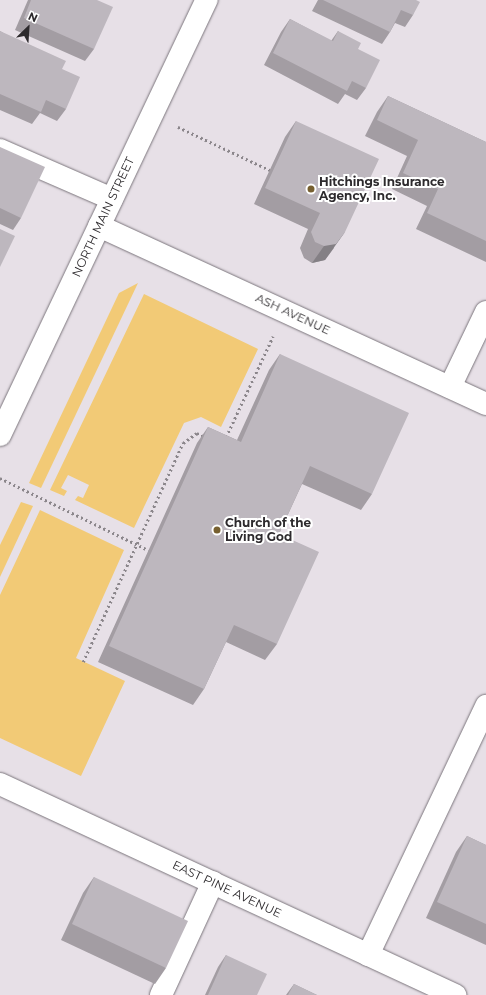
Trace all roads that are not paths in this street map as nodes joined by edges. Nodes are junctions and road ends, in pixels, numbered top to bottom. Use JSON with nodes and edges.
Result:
{"nodes":[{"id":1,"x":207,"y":0,"type":"edge"},
{"id":2,"x":0,"y":150,"type":"edge"},
{"id":3,"x":112,"y":199,"type":"junction"},
{"id":4,"x":99,"y":226,"type":"junction"},
{"id":5,"x":486,"y":312,"type":"edge"},
{"id":6,"x":450,"y":387,"type":"junction"},
{"id":7,"x":486,"y":404,"type":"edge"},
{"id":8,"x":1,"y":430,"type":"edge"},
{"id":9,"x":486,"y":706,"type":"edge"},
{"id":10,"x":0,"y":784,"type":"edge"},
{"id":11,"x":213,"y":882,"type":"junction"},
{"id":12,"x":368,"y":955,"type":"junction"},
{"id":13,"x":161,"y":995,"type":"edge"},
{"id":14,"x":455,"y":995,"type":"edge"}],
"edges":[{"from":1,"to":3,"type":"street","name":"NORTH MAIN STREET"},
{"from":2,"to":3,"type":"street"},
{"from":3,"to":4,"type":"street","name":"NORTH MAIN STREET"},
{"from":4,"to":6,"type":"street","name":"ASH AVENUE"},
{"from":4,"to":8,"type":"street","name":"NORTH MAIN STREET"},
{"from":5,"to":6,"type":"street"},
{"from":6,"to":7,"type":"street","name":"ASH AVENUE"},
{"from":9,"to":12,"type":"street"},
{"from":10,"to":11,"type":"street","name":"EAST PINE AVENUE"},
{"from":11,"to":12,"type":"street","name":"EAST PINE AVENUE"},
{"from":11,"to":13,"type":"street"},
{"from":12,"to":14,"type":"street","name":"EAST PINE AVENUE"}]}
